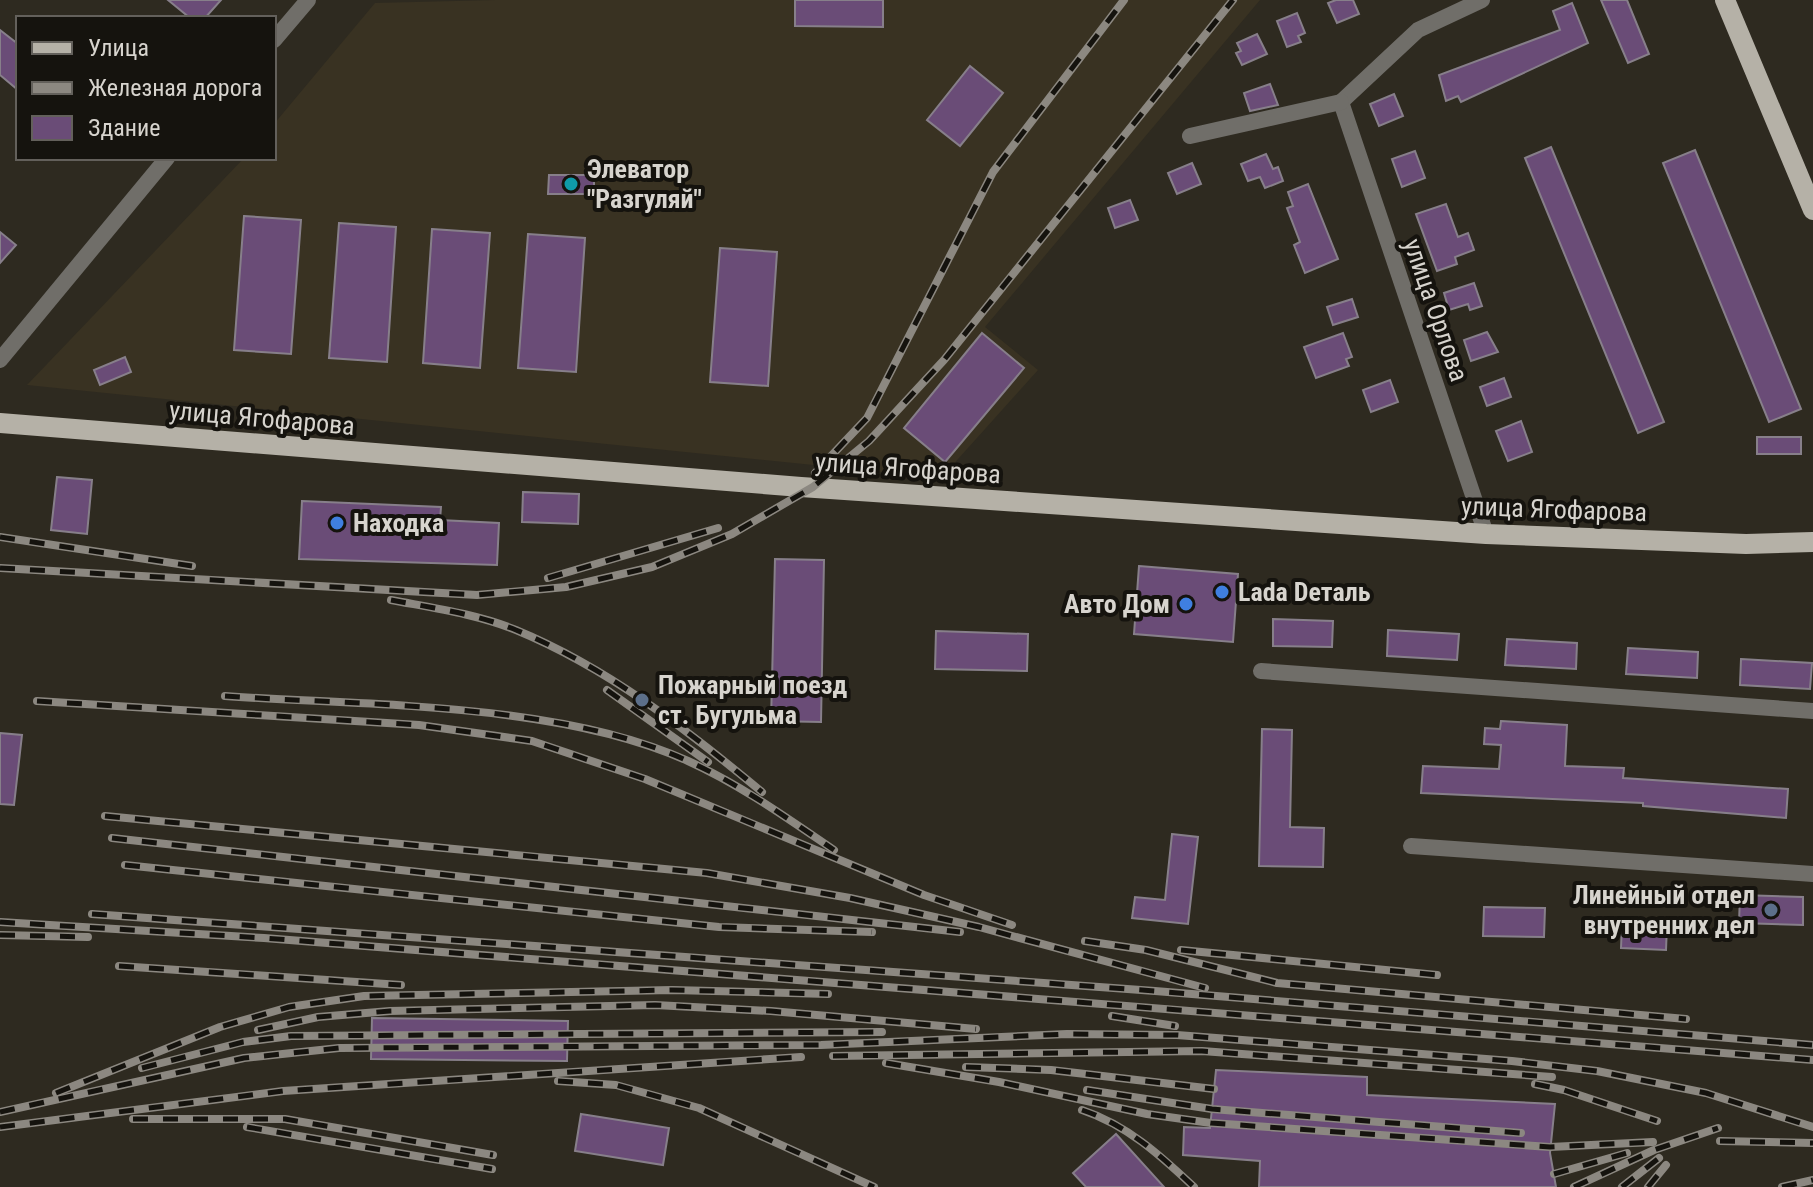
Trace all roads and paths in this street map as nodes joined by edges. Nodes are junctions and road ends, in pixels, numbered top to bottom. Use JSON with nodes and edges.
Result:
{"nodes":[{"id":1,"x":308,"y":0,"type":"edge"},
{"id":2,"x":1482,"y":0,"type":"edge"},
{"id":3,"x":1725,"y":0,"type":"edge"},
{"id":4,"x":276,"y":38,"type":"edge"},
{"id":5,"x":1341,"y":102,"type":"junction"},
{"id":6,"x":1190,"y":136,"type":"dead end"},
{"id":7,"x":165,"y":160,"type":"edge"},
{"id":8,"x":1813,"y":210,"type":"edge"},
{"id":9,"x":0,"y":360,"type":"edge"},
{"id":10,"x":0,"y":423,"type":"edge"},
{"id":11,"x":1486,"y":534,"type":"junction"},
{"id":12,"x":1813,"y":542,"type":"edge"},
{"id":13,"x":1261,"y":671,"type":"dead end"},
{"id":14,"x":1813,"y":711,"type":"edge"},
{"id":15,"x":1411,"y":846,"type":"dead end"},
{"id":16,"x":1813,"y":874,"type":"edge"}],
"edges":[{"from":1,"to":4,"type":"street"},
{"from":2,"to":5,"type":"street"},
{"from":3,"to":8,"type":"main road"},
{"from":5,"to":6,"type":"street"},
{"from":5,"to":11,"type":"street","name":"улица Орлова"},
{"from":7,"to":9,"type":"street"},
{"from":10,"to":11,"type":"main road","name":"улица Ягофарова"},
{"from":11,"to":12,"type":"main road","name":"улица Ягофарова"},
{"from":13,"to":14,"type":"street"},
{"from":15,"to":16,"type":"street"}]}
